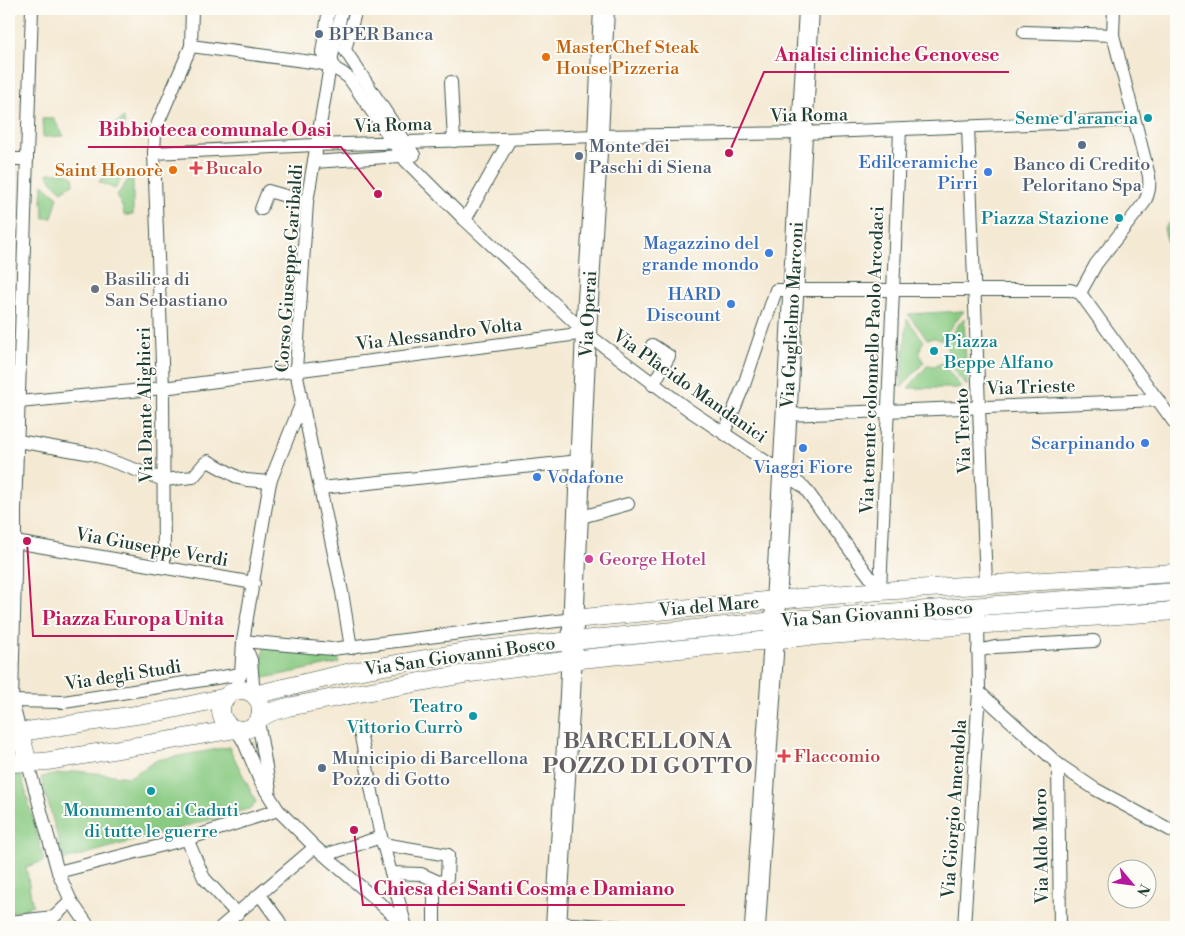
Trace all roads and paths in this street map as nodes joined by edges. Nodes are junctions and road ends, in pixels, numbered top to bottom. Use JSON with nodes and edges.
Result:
{"nodes":[{"id":1,"x":32,"y":9,"type":"edge"},
{"id":2,"x":192,"y":9,"type":"edge"},
{"id":3,"x":329,"y":9,"type":"edge"},
{"id":4,"x":342,"y":9,"type":"edge"},
{"id":5,"x":356,"y":9,"type":"edge"},
{"id":6,"x":604,"y":9,"type":"edge"},
{"id":7,"x":809,"y":9,"type":"edge"},
{"id":8,"x":1114,"y":9,"type":"edge"},
{"id":9,"x":1024,"y":32,"type":"dead end"},
{"id":10,"x":1113,"y":35,"type":"junction"},
{"id":11,"x":190,"y":46,"type":"junction"},
{"id":12,"x":332,"y":64,"type":"junction"},
{"id":13,"x":451,"y":82,"type":"dead end"},
{"id":14,"x":1134,"y":120,"type":"junction"},
{"id":15,"x":968,"y":127,"type":"junction"},
{"id":16,"x":900,"y":130,"type":"junction"},
{"id":17,"x":801,"y":133,"type":"junction"},
{"id":18,"x":598,"y":136,"type":"junction"},
{"id":19,"x":510,"y":139,"type":"junction"},
{"id":20,"x":454,"y":140,"type":"junction"},
{"id":21,"x":317,"y":145,"type":"junction"},
{"id":22,"x":401,"y":147,"type":"junction"},
{"id":23,"x":154,"y":153,"type":"junction"},
{"id":24,"x":9,"y":159,"type":"edge"},
{"id":25,"x":27,"y":159,"type":"junction"},
{"id":26,"x":307,"y":202,"type":"junction"},
{"id":27,"x":261,"y":210,"type":"dead end"},
{"id":28,"x":465,"y":220,"type":"junction"},
{"id":29,"x":793,"y":290,"type":"junction"},
{"id":30,"x":893,"y":290,"type":"junction"},
{"id":31,"x":974,"y":290,"type":"junction"},
{"id":32,"x":1080,"y":294,"type":"junction"},
{"id":33,"x":586,"y":333,"type":"junction"},
{"id":34,"x":652,"y":345,"type":"dead end"},
{"id":35,"x":296,"y":370,"type":"junction"},
{"id":36,"x":653,"y":385,"type":"junction"},
{"id":37,"x":163,"y":388,"type":"junction"},
{"id":38,"x":1158,"y":400,"type":"junction"},
{"id":39,"x":302,"y":402,"type":"junction"},
{"id":40,"x":14,"y":403,"type":"edge"},
{"id":41,"x":979,"y":407,"type":"junction"},
{"id":42,"x":889,"y":411,"type":"junction"},
{"id":43,"x":786,"y":415,"type":"junction"},
{"id":44,"x":1176,"y":425,"type":"edge"},
{"id":45,"x":724,"y":433,"type":"junction"},
{"id":46,"x":18,"y":441,"type":"junction"},
{"id":47,"x":580,"y":461,"type":"junction"},
{"id":48,"x":783,"y":472,"type":"junction"},
{"id":49,"x":164,"y":480,"type":"junction"},
{"id":50,"x":270,"y":482,"type":"junction"},
{"id":51,"x":321,"y":488,"type":"junction"},
{"id":52,"x":628,"y":504,"type":"dead end"},
{"id":53,"x":578,"y":518,"type":"junction"},
{"id":54,"x":12,"y":541,"type":"edge"},
{"id":55,"x":164,"y":567,"type":"junction"},
{"id":56,"x":1176,"y":573,"type":"edge"},
{"id":57,"x":254,"y":583,"type":"junction"},
{"id":58,"x":986,"y":584,"type":"junction"},
{"id":59,"x":880,"y":592,"type":"junction"},
{"id":60,"x":1176,"y":592,"type":"edge"},
{"id":61,"x":776,"y":600,"type":"junction"},
{"id":62,"x":978,"y":606,"type":"junction"},
{"id":63,"x":1176,"y":611,"type":"edge"},
{"id":64,"x":573,"y":619,"type":"junction"},
{"id":65,"x":978,"y":625,"type":"junction"},
{"id":66,"x":775,"y":630,"type":"junction"},
{"id":67,"x":573,"y":640,"type":"junction"},
{"id":68,"x":243,"y":641,"type":"junction"},
{"id":69,"x":1094,"y":641,"type":"dead end"},
{"id":70,"x":351,"y":648,"type":"junction"},
{"id":71,"x":978,"y":651,"type":"junction"},
{"id":72,"x":572,"y":660,"type":"junction"},
{"id":73,"x":241,"y":674,"type":"junction"},
{"id":74,"x":979,"y":692,"type":"junction"},
{"id":75,"x":254,"y":695,"type":"junction"},
{"id":76,"x":228,"y":696,"type":"junction"},
{"id":77,"x":10,"y":701,"type":"edge"},
{"id":78,"x":259,"y":720,"type":"junction"},
{"id":79,"x":359,"y":727,"type":"dead end"},
{"id":80,"x":236,"y":730,"type":"junction"},
{"id":81,"x":20,"y":732,"type":"junction"},
{"id":82,"x":9,"y":763,"type":"edge"},
{"id":83,"x":28,"y":764,"type":"junction"},
{"id":84,"x":1058,"y":764,"type":"junction"},
{"id":85,"x":275,"y":805,"type":"junction"},
{"id":86,"x":1176,"y":833,"type":"edge"},
{"id":87,"x":187,"y":839,"type":"junction"},
{"id":88,"x":382,"y":840,"type":"junction"},
{"id":89,"x":320,"y":851,"type":"junction"},
{"id":90,"x":58,"y":872,"type":"junction"},
{"id":91,"x":391,"y":874,"type":"junction"},
{"id":92,"x":441,"y":883,"type":"junction"},
{"id":93,"x":260,"y":895,"type":"junction"},
{"id":94,"x":71,"y":901,"type":"junction"},
{"id":95,"x":237,"y":914,"type":"junction"},
{"id":96,"x":16,"y":923,"type":"edge"},
{"id":97,"x":556,"y":925,"type":"edge"},
{"id":98,"x":88,"y":927,"type":"edge"},
{"id":99,"x":222,"y":927,"type":"edge"},
{"id":100,"x":281,"y":927,"type":"edge"},
{"id":101,"x":406,"y":927,"type":"edge"},
{"id":102,"x":434,"y":927,"type":"edge"},
{"id":103,"x":622,"y":927,"type":"edge"},
{"id":104,"x":755,"y":927,"type":"edge"},
{"id":105,"x":964,"y":927,"type":"edge"},
{"id":106,"x":1060,"y":927,"type":"edge"}],
"edges":[{"from":1,"to":25,"type":"street"},
{"from":2,"to":11,"type":"street","name":"Via Dante Alighieri"},
{"from":3,"to":12,"type":"street"},
{"from":4,"to":12,"type":"street","name":"Corso Giuseppe Garibaldi"},
{"from":5,"to":22,"type":"street"},
{"from":6,"to":18,"type":"main road","name":"Via Operai"},
{"from":7,"to":17,"type":"main road","name":"Via Guglielmo Marconi"},
{"from":8,"to":10,"type":"street"},
{"from":9,"to":10,"type":"street"},
{"from":10,"to":14,"type":"street"},
{"from":11,"to":12,"type":"street"},
{"from":11,"to":23,"type":"street","name":"Via Dante Alighieri"},
{"from":12,"to":21,"type":"street","name":"Corso Giuseppe Garibaldi"},
{"from":12,"to":22,"type":"street"},
{"from":13,"to":20,"type":"street","name":"Via Roma"},
{"from":14,"to":15,"type":"street","name":"Via Roma"},
{"from":14,"to":32,"type":"street"},
{"from":15,"to":16,"type":"street","name":"Via Roma"},
{"from":15,"to":31,"type":"street","name":"Via Trento"},
{"from":16,"to":17,"type":"street","name":"Via Roma"},
{"from":16,"to":30,"type":"street","name":"Via tenente colonnello Paolo Arcodaci"},
{"from":17,"to":18,"type":"street","name":"Via Roma"},
{"from":17,"to":29,"type":"main road","name":"Via Guglielmo Marconi"},
{"from":18,"to":19,"type":"street","name":"Via Roma"},
{"from":18,"to":33,"type":"main road","name":"Via Operai"},
{"from":19,"to":20,"type":"street","name":"Via Roma"},
{"from":19,"to":28,"type":"street"},
{"from":20,"to":22,"type":"street","name":"Via Roma"},
{"from":21,"to":22,"type":"street","name":"Via Roma"},
{"from":21,"to":22,"type":"street"},
{"from":21,"to":23,"type":"street","name":"Via Roma"},
{"from":21,"to":26,"type":"street","name":"Corso Giuseppe Garibaldi"},
{"from":22,"to":28,"type":"street","name":"Via Placido Mandanici"},
{"from":23,"to":37,"type":"street","name":"Via Dante Alighieri"},
{"from":24,"to":25,"type":"street"},
{"from":25,"to":40,"type":"street"},
{"from":26,"to":27,"type":"street"},
{"from":26,"to":35,"type":"street","name":"Corso Giuseppe Garibaldi"},
{"from":28,"to":33,"type":"street","name":"Via Placido Mandanici"},
{"from":29,"to":30,"type":"street"},
{"from":29,"to":43,"type":"main road","name":"Via Guglielmo Marconi"},
{"from":29,"to":45,"type":"street"},
{"from":30,"to":31,"type":"street"},
{"from":30,"to":42,"type":"street","name":"Via tenente colonnello Paolo Arcodaci"},
{"from":31,"to":32,"type":"street"},
{"from":31,"to":41,"type":"street","name":"Via Trento"},
{"from":32,"to":38,"type":"street"},
{"from":33,"to":35,"type":"street","name":"Via Alessandro Volta"},
{"from":33,"to":36,"type":"street","name":"Via Placido Mandanici"},
{"from":33,"to":47,"type":"main road","name":"Via Operai"},
{"from":34,"to":36,"type":"street"},
{"from":35,"to":37,"type":"street","name":"Via Alessandro Volta"},
{"from":35,"to":39,"type":"street","name":"Corso Giuseppe Garibaldi"},
{"from":36,"to":45,"type":"street","name":"Via Placido Mandanici"},
{"from":37,"to":40,"type":"street","name":"Via Alessandro Volta"},
{"from":37,"to":49,"type":"street","name":"Via Dante Alighieri"},
{"from":38,"to":41,"type":"street","name":"Via Trieste"},
{"from":38,"to":44,"type":"street"},
{"from":39,"to":50,"type":"street"},
{"from":39,"to":51,"type":"street","name":"Corso Giuseppe Garibaldi"},
{"from":40,"to":46,"type":"street"},
{"from":41,"to":42,"type":"street","name":"Via Trieste"},
{"from":41,"to":58,"type":"street","name":"Via Trento"},
{"from":42,"to":43,"type":"street","name":"Via Trieste"},
{"from":42,"to":59,"type":"street","name":"Via tenente colonnello Paolo Arcodaci"},
{"from":43,"to":48,"type":"main road","name":"Via Guglielmo Marconi"},
{"from":45,"to":48,"type":"street","name":"Via Placido Mandanici"},
{"from":46,"to":49,"type":"street"},
{"from":46,"to":54,"type":"street"},
{"from":47,"to":51,"type":"street"},
{"from":47,"to":53,"type":"main road","name":"Via Operai"},
{"from":48,"to":59,"type":"street","name":"Via Placido Mandanici"},
{"from":48,"to":61,"type":"main road","name":"Via Guglielmo Marconi"},
{"from":49,"to":50,"type":"street"},
{"from":49,"to":55,"type":"street","name":"Via Dante Alighieri"},
{"from":50,"to":57,"type":"street"},
{"from":51,"to":70,"type":"street","name":"Corso Giuseppe Garibaldi"},
{"from":52,"to":53,"type":"street"},
{"from":53,"to":64,"type":"main road","name":"Via Operai"},
{"from":54,"to":55,"type":"street","name":"Via Giuseppe Verdi"},
{"from":54,"to":77,"type":"street"},
{"from":55,"to":57,"type":"street","name":"Via Giuseppe Verdi"},
{"from":56,"to":58,"type":"street","name":"Via del Mare"},
{"from":57,"to":68,"type":"street"},
{"from":58,"to":59,"type":"street","name":"Via del Mare"},
{"from":59,"to":61,"type":"street","name":"Via del Mare"},
{"from":60,"to":62,"type":"street","name":"Via San Giovanni Bosco"},
{"from":61,"to":64,"type":"street","name":"Via del Mare"},
{"from":61,"to":66,"type":"main road","name":"Via Guglielmo Marconi"},
{"from":62,"to":65,"type":"street","name":"Via Giorgio Amendola"},
{"from":62,"to":66,"type":"street","name":"Via San Giovanni Bosco"},
{"from":63,"to":65,"type":"street","name":"Via San Giovanni Bosco"},
{"from":64,"to":67,"type":"main road","name":"Via Operai"},
{"from":64,"to":70,"type":"street","name":"Via del Mare"},
{"from":65,"to":66,"type":"street","name":"Via San Giovanni Bosco"},
{"from":65,"to":71,"type":"street","name":"Via Giorgio Amendola"},
{"from":66,"to":67,"type":"street","name":"Via San Giovanni Bosco"},
{"from":66,"to":72,"type":"street","name":"Via San Giovanni Bosco"},
{"from":66,"to":104,"type":"main road","name":"Via Guglielmo Marconi"},
{"from":67,"to":72,"type":"main road","name":"Via Operai"},
{"from":67,"to":75,"type":"street","name":"Via San Giovanni Bosco"},
{"from":68,"to":70,"type":"street","name":"Via del Mare"},
{"from":68,"to":73,"type":"street"},
{"from":68,"to":75,"type":"street"},
{"from":69,"to":71,"type":"street"},
{"from":71,"to":74,"type":"street","name":"Via Giorgio Amendola"},
{"from":72,"to":78,"type":"street","name":"Via San Giovanni Bosco"},
{"from":72,"to":97,"type":"main road","name":"Via Operai"},
{"from":73,"to":76,"type":"street"},
{"from":73,"to":77,"type":"street","name":"Via degli Studi"},
{"from":74,"to":84,"type":"street"},
{"from":74,"to":105,"type":"street","name":"Via Giorgio Amendola"},
{"from":75,"to":76,"type":"street"},
{"from":75,"to":78,"type":"street"},
{"from":76,"to":80,"type":"street"},
{"from":76,"to":81,"type":"street"},
{"from":77,"to":81,"type":"street"},
{"from":78,"to":80,"type":"street"},
{"from":78,"to":85,"type":"street"},
{"from":79,"to":88,"type":"street"},
{"from":80,"to":83,"type":"street"},
{"from":80,"to":85,"type":"street"},
{"from":81,"to":83,"type":"street"},
{"from":82,"to":83,"type":"street"},
{"from":83,"to":90,"type":"street"},
{"from":84,"to":86,"type":"street"},
{"from":84,"to":106,"type":"street","name":"Via Aldo Moro"},
{"from":85,"to":87,"type":"street"},
{"from":85,"to":89,"type":"street"},
{"from":87,"to":90,"type":"street"},
{"from":87,"to":95,"type":"street"},
{"from":88,"to":89,"type":"street"},
{"from":88,"to":91,"type":"street"},
{"from":88,"to":92,"type":"street"},
{"from":89,"to":93,"type":"street"},
{"from":89,"to":101,"type":"street"},
{"from":90,"to":94,"type":"street"},
{"from":91,"to":92,"type":"street"},
{"from":91,"to":101,"type":"street"},
{"from":92,"to":102,"type":"street"},
{"from":93,"to":95,"type":"street"},
{"from":93,"to":100,"type":"street"},
{"from":94,"to":96,"type":"street"},
{"from":94,"to":98,"type":"street"},
{"from":95,"to":99,"type":"street"},
{"from":97,"to":103,"type":"street"}]}
